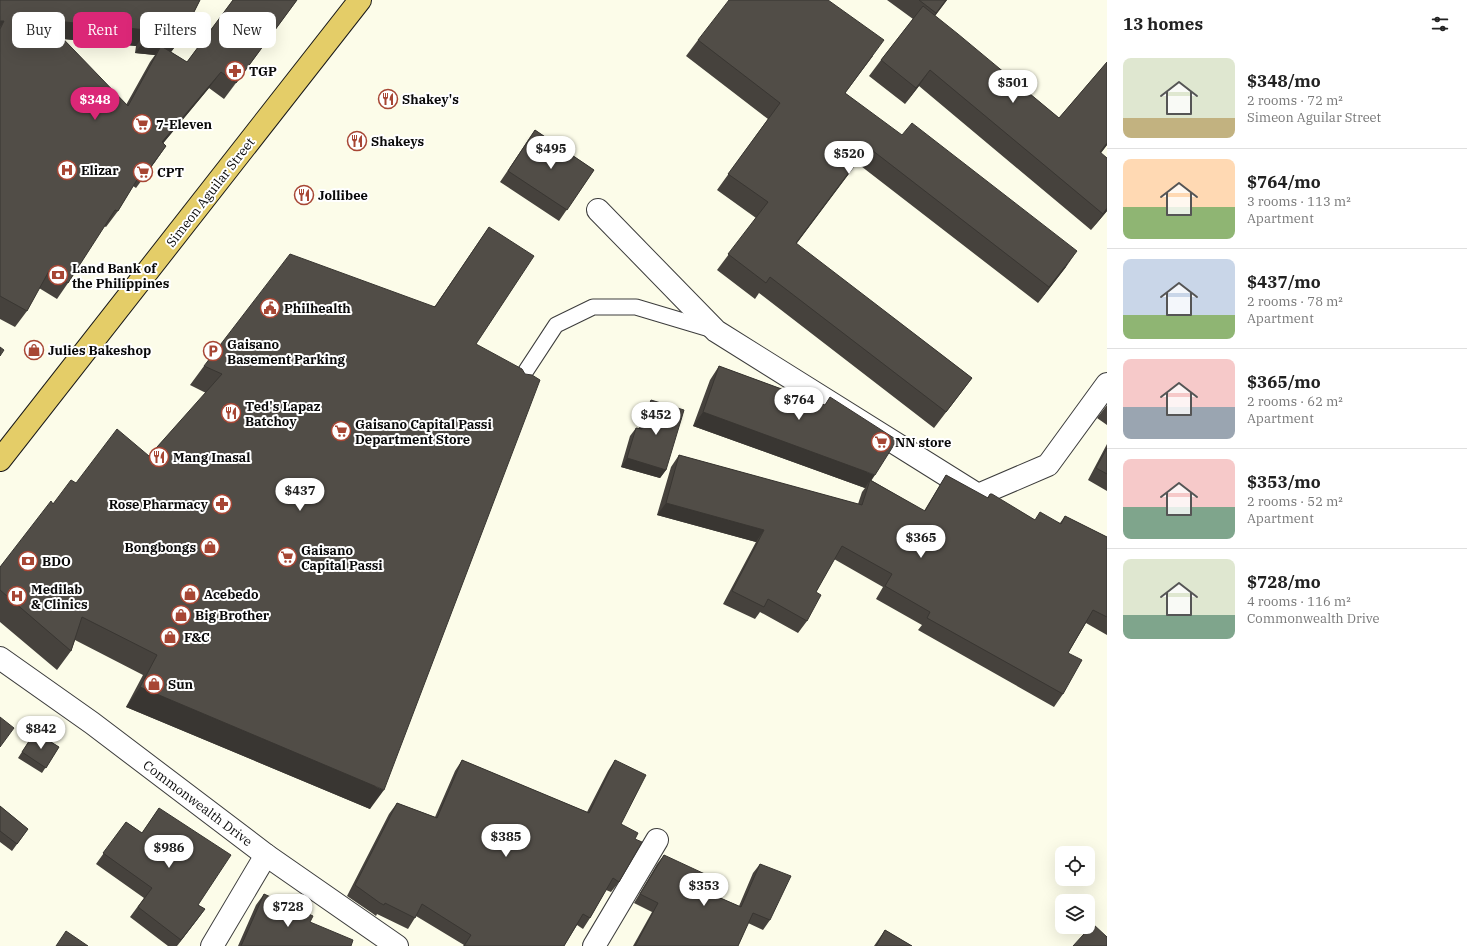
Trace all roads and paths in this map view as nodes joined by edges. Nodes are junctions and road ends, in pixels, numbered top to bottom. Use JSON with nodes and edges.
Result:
{"nodes":[{"id":1,"x":360,"y":0,"type":"edge"},
{"id":2,"x":598,"y":210,"type":"dead end"},
{"id":3,"x":716,"y":331,"type":"junction"},
{"id":4,"x":1107,"y":384,"type":"edge"},
{"id":5,"x":516,"y":386,"type":"edge"},
{"id":6,"x":0,"y":460,"type":"edge"},
{"id":7,"x":0,"y":658,"type":"edge"},
{"id":8,"x":657,"y":840,"type":"dead end"},
{"id":9,"x":266,"y":855,"type":"junction"},
{"id":10,"x":212,"y":946,"type":"edge"},
{"id":11,"x":398,"y":946,"type":"edge"},
{"id":12,"x":594,"y":946,"type":"edge"}],
"edges":[{"from":1,"to":6,"type":"highway","name":"Simeon Aguilar Street"},
{"from":2,"to":3,"type":"street"},
{"from":3,"to":4,"type":"street"},
{"from":3,"to":5,"type":"lane"},
{"from":7,"to":9,"type":"street","name":"Commonwealth Drive"},
{"from":8,"to":12,"type":"street"},
{"from":9,"to":10,"type":"street"},
{"from":9,"to":11,"type":"street","name":"Commonwealth Drive"}]}
